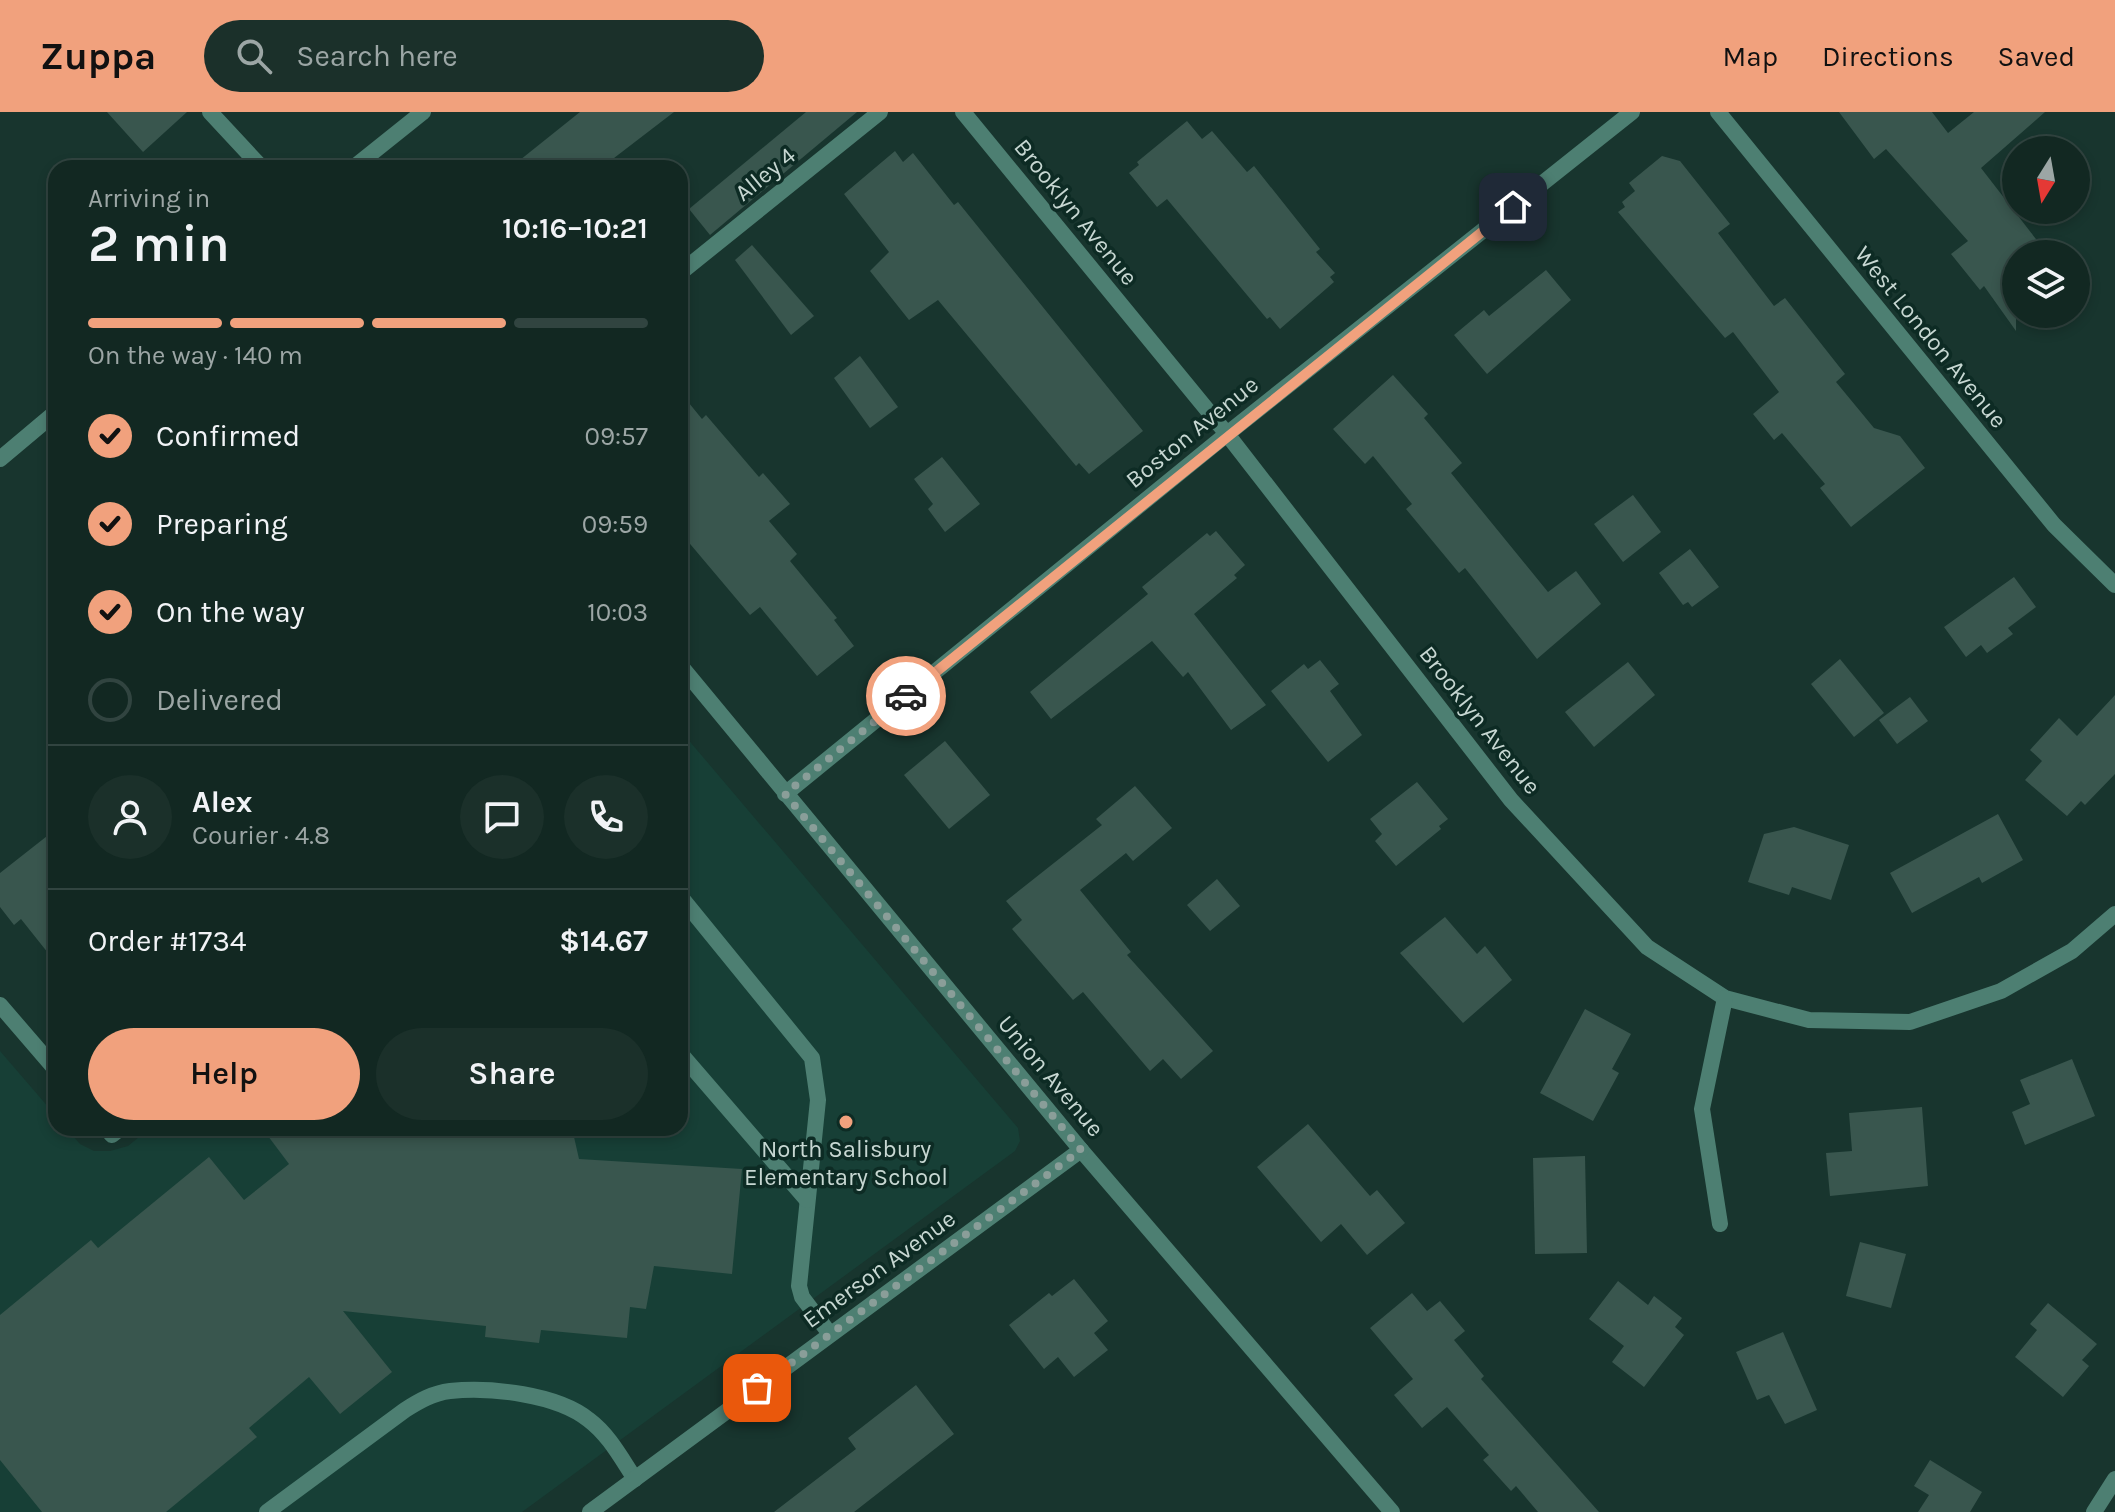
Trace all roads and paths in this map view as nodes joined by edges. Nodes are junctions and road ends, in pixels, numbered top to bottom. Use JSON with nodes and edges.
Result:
{"nodes":[{"id":1,"x":210,"y":112,"type":"edge"},
{"id":2,"x":423,"y":112,"type":"edge"},
{"id":3,"x":880,"y":112,"type":"edge"},
{"id":4,"x":963,"y":112,"type":"edge"},
{"id":5,"x":1632,"y":112,"type":"edge"},
{"id":6,"x":1718,"y":112,"type":"edge"},
{"id":7,"x":255,"y":160,"type":"edge"},
{"id":8,"x":363,"y":160,"type":"edge"},
{"id":9,"x":688,"y":267,"type":"edge"},
{"id":10,"x":48,"y":419,"type":"edge"},
{"id":11,"x":1227,"y":434,"type":"junction"},
{"id":12,"x":0,"y":459,"type":"edge"},
{"id":13,"x":2115,"y":585,"type":"edge"},
{"id":14,"x":688,"y":675,"type":"edge"},
{"id":15,"x":785,"y":794,"type":"junction"},
{"id":16,"x":688,"y":906,"type":"edge"},
{"id":17,"x":2115,"y":914,"type":"edge"},
{"id":18,"x":1725,"y":998,"type":"junction"},
{"id":19,"x":0,"y":1005,"type":"edge"},
{"id":20,"x":48,"y":1061,"type":"edge"},
{"id":21,"x":688,"y":1062,"type":"edge"},
{"id":22,"x":1081,"y":1150,"type":"junction"},
{"id":23,"x":807,"y":1200,"type":"junction"},
{"id":24,"x":1720,"y":1224,"type":"dead end"},
{"id":25,"x":830,"y":1334,"type":"junction"},
{"id":26,"x":635,"y":1479,"type":"junction"},
{"id":27,"x":2115,"y":1479,"type":"edge"},
{"id":28,"x":267,"y":1512,"type":"edge"},
{"id":29,"x":590,"y":1512,"type":"edge"},
{"id":30,"x":1392,"y":1512,"type":"edge"},
{"id":31,"x":2094,"y":1512,"type":"edge"}],
"edges":[{"from":1,"to":7,"type":"street"},
{"from":2,"to":8,"type":"street"},
{"from":3,"to":9,"type":"street","name":"Alley 4"},
{"from":4,"to":11,"type":"street","name":"Brooklyn Avenue"},
{"from":5,"to":11,"type":"street","name":"Boston Avenue"},
{"from":6,"to":13,"type":"street","name":"West London Avenue"},
{"from":10,"to":12,"type":"street"},
{"from":11,"to":15,"type":"street","name":"Boston Avenue"},
{"from":11,"to":18,"type":"street","name":"Brooklyn Avenue"},
{"from":14,"to":15,"type":"street","name":"Union Avenue"},
{"from":15,"to":22,"type":"street","name":"Union Avenue"},
{"from":16,"to":23,"type":"street"},
{"from":17,"to":18,"type":"street","name":"Brooklyn Avenue"},
{"from":18,"to":24,"type":"street"},
{"from":19,"to":20,"type":"street"},
{"from":21,"to":23,"type":"street"},
{"from":22,"to":25,"type":"street","name":"Emerson Avenue"},
{"from":22,"to":30,"type":"street","name":"Union Avenue"},
{"from":23,"to":25,"type":"street"},
{"from":25,"to":26,"type":"street","name":"Emerson Avenue"},
{"from":26,"to":28,"type":"street"},
{"from":26,"to":29,"type":"street","name":"Emerson Avenue"},
{"from":27,"to":31,"type":"street"}]}
